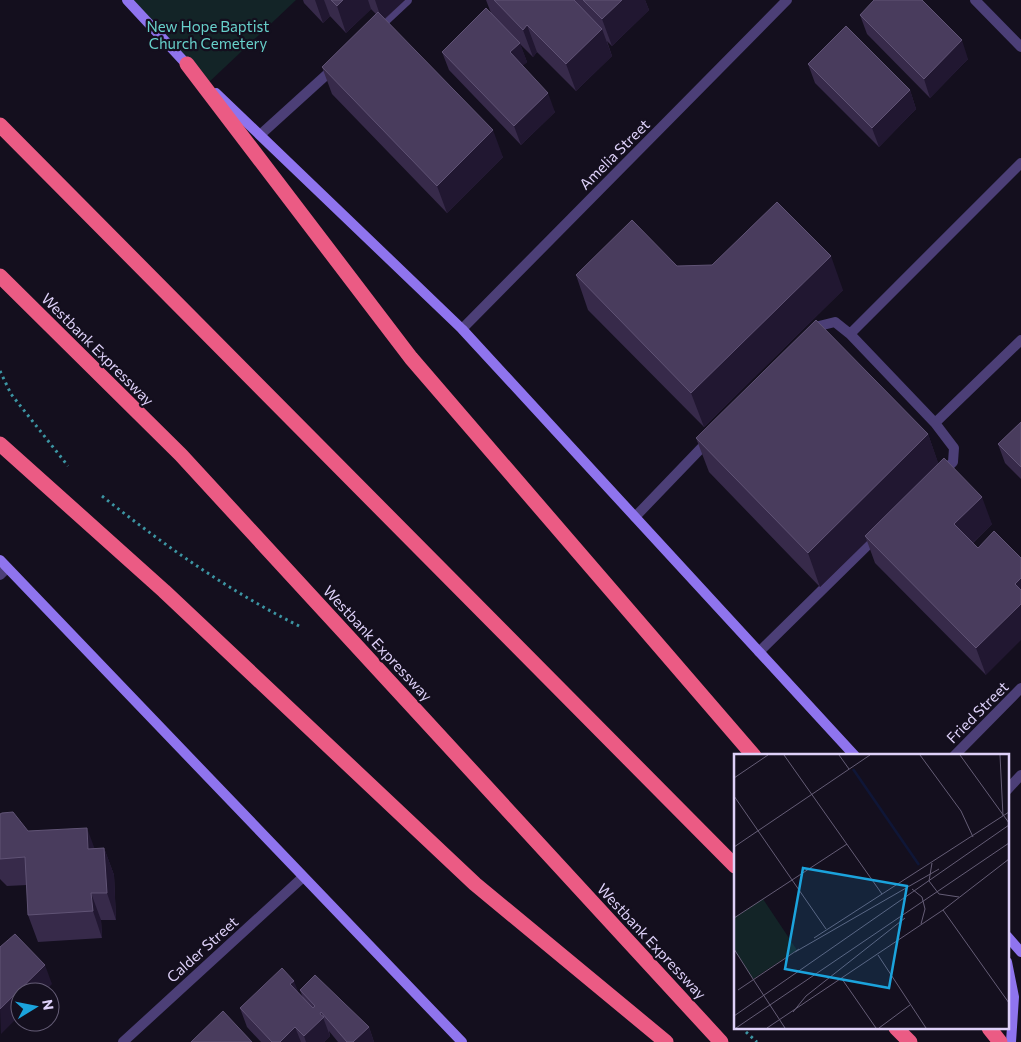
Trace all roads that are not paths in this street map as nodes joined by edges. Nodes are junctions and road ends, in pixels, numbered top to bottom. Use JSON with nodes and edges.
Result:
{"nodes":[{"id":1,"x":127,"y":0,"type":"edge"},
{"id":2,"x":407,"y":0,"type":"edge"},
{"id":3,"x":787,"y":0,"type":"edge"},
{"id":4,"x":975,"y":0,"type":"edge"},
{"id":5,"x":371,"y":34,"type":"edge"},
{"id":6,"x":1021,"y":47,"type":"edge"},
{"id":7,"x":341,"y":61,"type":"edge"},
{"id":8,"x":187,"y":64,"type":"junction"},
{"id":9,"x":0,"y":125,"type":"edge"},
{"id":10,"x":260,"y":135,"type":"junction"},
{"id":11,"x":1021,"y":163,"type":"edge"},
{"id":12,"x":0,"y":276,"type":"edge"},
{"id":13,"x":462,"y":329,"type":"junction"},
{"id":14,"x":850,"y":334,"type":"junction"},
{"id":15,"x":805,"y":340,"type":"edge"},
{"id":16,"x":1021,"y":340,"type":"edge"},
{"id":17,"x":935,"y":423,"type":"junction"},
{"id":18,"x":717,"y":432,"type":"edge"},
{"id":19,"x":0,"y":444,"type":"edge"},
{"id":20,"x":932,"y":483,"type":"edge"},
{"id":21,"x":635,"y":517,"type":"junction"},
{"id":22,"x":884,"y":530,"type":"edge"},
{"id":23,"x":2,"y":568,"type":"edge"},
{"id":24,"x":759,"y":652,"type":"junction"},
{"id":25,"x":1021,"y":688,"type":"edge"},
{"id":26,"x":752,"y":754,"type":"edge"},
{"id":27,"x":853,"y":754,"type":"edge"},
{"id":28,"x":956,"y":754,"type":"edge"},
{"id":29,"x":1021,"y":775,"type":"edge"},
{"id":30,"x":1008,"y":789,"type":"edge"},
{"id":31,"x":734,"y":865,"type":"edge"},
{"id":32,"x":302,"y":878,"type":"junction"},
{"id":33,"x":1008,"y":937,"type":"edge"},
{"id":34,"x":1020,"y":950,"type":"edge"},
{"id":35,"x":1008,"y":967,"type":"edge"},
{"id":36,"x":898,"y":1030,"type":"edge"},
{"id":37,"x":990,"y":1030,"type":"edge"},
{"id":38,"x":123,"y":1042,"type":"edge"},
{"id":39,"x":462,"y":1042,"type":"edge"},
{"id":40,"x":666,"y":1042,"type":"edge"},
{"id":41,"x":721,"y":1042,"type":"edge"},
{"id":42,"x":910,"y":1042,"type":"edge"},
{"id":43,"x":1000,"y":1042,"type":"edge"},
{"id":44,"x":1011,"y":1042,"type":"edge"}],
"edges":[{"from":1,"to":8,"type":"main road"},
{"from":2,"to":5,"type":"street"},
{"from":3,"to":13,"type":"street","name":"Amelia Street"},
{"from":4,"to":6,"type":"street"},
{"from":7,"to":10,"type":"street"},
{"from":8,"to":10,"type":"main road"},
{"from":8,"to":26,"type":"highway"},
{"from":9,"to":31,"type":"highway"},
{"from":10,"to":13,"type":"main road"},
{"from":11,"to":14,"type":"street"},
{"from":12,"to":41,"type":"highway","name":"Westbank Expressway","bridge":true},
{"from":13,"to":21,"type":"main road"},
{"from":14,"to":15,"type":"street"},
{"from":14,"to":17,"type":"street"},
{"from":16,"to":17,"type":"street"},
{"from":17,"to":20,"type":"street"},
{"from":18,"to":21,"type":"street"},
{"from":19,"to":40,"type":"highway"},
{"from":21,"to":24,"type":"main road"},
{"from":22,"to":24,"type":"street"},
{"from":23,"to":32,"type":"main road"},
{"from":24,"to":27,"type":"main road"},
{"from":25,"to":28,"type":"street","name":"Fried Street"},
{"from":29,"to":30,"type":"street"},
{"from":32,"to":38,"type":"street","name":"Calder Street"},
{"from":32,"to":39,"type":"main road"},
{"from":33,"to":34,"type":"main road"},
{"from":35,"to":44,"type":"main road"},
{"from":36,"to":42,"type":"highway"},
{"from":37,"to":43,"type":"highway"}]}
